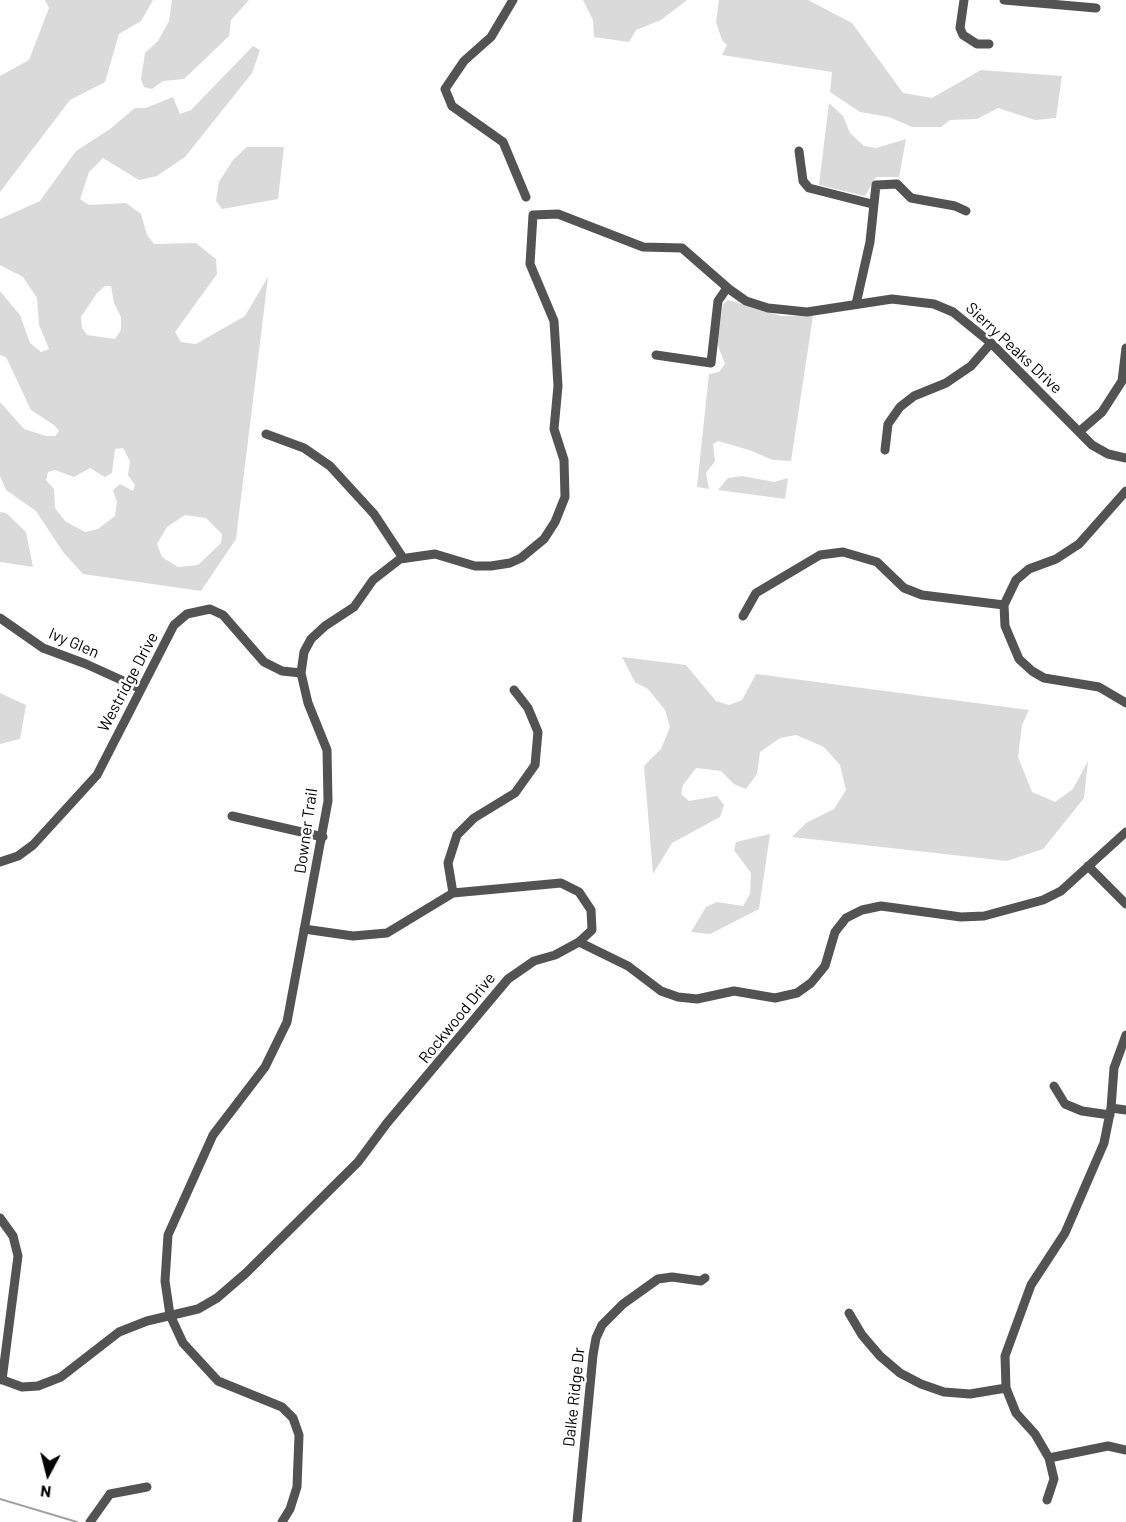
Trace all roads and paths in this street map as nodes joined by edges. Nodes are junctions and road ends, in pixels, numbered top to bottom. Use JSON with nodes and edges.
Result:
{"nodes":[{"id":1,"x":513,"y":0,"type":"edge"},
{"id":2,"x":964,"y":0,"type":"edge"},
{"id":3,"x":1004,"y":0,"type":"edge"},
{"id":4,"x":1096,"y":8,"type":"dead end"},
{"id":5,"x":989,"y":44,"type":"dead end"},
{"id":6,"x":799,"y":151,"type":"dead end"},
{"id":7,"x":526,"y":197,"type":"dead end"},
{"id":8,"x":872,"y":204,"type":"junction"},
{"id":9,"x":966,"y":212,"type":"dead end"},
{"id":10,"x":727,"y":288,"type":"junction"},
{"id":11,"x":856,"y":304,"type":"junction"},
{"id":12,"x":991,"y":343,"type":"junction"},
{"id":13,"x":1126,"y":348,"type":"edge"},
{"id":14,"x":656,"y":355,"type":"dead end"},
{"id":15,"x":1080,"y":431,"type":"junction"},
{"id":16,"x":266,"y":434,"type":"dead end"},
{"id":17,"x":885,"y":450,"type":"dead end"},
{"id":18,"x":1126,"y":458,"type":"edge"},
{"id":19,"x":1126,"y":491,"type":"edge"},
{"id":20,"x":403,"y":558,"type":"junction"},
{"id":21,"x":1004,"y":605,"type":"junction"},
{"id":22,"x":742,"y":616,"type":"dead end"},
{"id":23,"x":0,"y":618,"type":"edge"},
{"id":24,"x":302,"y":673,"type":"junction"},
{"id":25,"x":141,"y":689,"type":"junction"},
{"id":26,"x":514,"y":690,"type":"dead end"},
{"id":27,"x":1126,"y":703,"type":"edge"},
{"id":28,"x":232,"y":816,"type":"dead end"},
{"id":29,"x":1126,"y":832,"type":"edge"},
{"id":30,"x":323,"y":837,"type":"junction"},
{"id":31,"x":0,"y":862,"type":"edge"},
{"id":32,"x":1088,"y":866,"type":"junction"},
{"id":33,"x":453,"y":893,"type":"junction"},
{"id":34,"x":1126,"y":904,"type":"edge"},
{"id":35,"x":304,"y":929,"type":"junction"},
{"id":36,"x":579,"y":942,"type":"junction"},
{"id":37,"x":1126,"y":1035,"type":"edge"},
{"id":38,"x":1054,"y":1086,"type":"dead end"},
{"id":39,"x":1126,"y":1110,"type":"edge"},
{"id":40,"x":1110,"y":1111,"type":"junction"},
{"id":41,"x":0,"y":1218,"type":"edge"},
{"id":42,"x":705,"y":1278,"type":"dead end"},
{"id":43,"x":849,"y":1313,"type":"dead end"},
{"id":44,"x":170,"y":1315,"type":"junction"},
{"id":45,"x":1,"y":1380,"type":"edge"},
{"id":46,"x":1006,"y":1388,"type":"junction"},
{"id":47,"x":1126,"y":1450,"type":"edge"},
{"id":48,"x":1049,"y":1458,"type":"junction"},
{"id":49,"x":147,"y":1487,"type":"dead end"},
{"id":50,"x":1047,"y":1500,"type":"dead end"},
{"id":51,"x":90,"y":1522,"type":"edge"},
{"id":52,"x":282,"y":1522,"type":"edge"},
{"id":53,"x":577,"y":1522,"type":"edge"}],
"edges":[{"from":1,"to":7,"type":"street"},
{"from":2,"to":5,"type":"street"},
{"from":3,"to":4,"type":"street"},
{"from":6,"to":8,"type":"street"},
{"from":8,"to":9,"type":"street"},
{"from":8,"to":11,"type":"street"},
{"from":10,"to":11,"type":"street","name":"Sierry Peaks Drive"},
{"from":10,"to":14,"type":"street"},
{"from":10,"to":20,"type":"street","name":"Sierry Peaks Drive"},
{"from":11,"to":12,"type":"street","name":"Sierry Peaks Drive"},
{"from":12,"to":15,"type":"street","name":"Sierry Peaks Drive"},
{"from":12,"to":17,"type":"street"},
{"from":13,"to":15,"type":"street"},
{"from":15,"to":18,"type":"street","name":"Sierry Peaks Drive"},
{"from":16,"to":20,"type":"street"},
{"from":19,"to":21,"type":"street"},
{"from":20,"to":24,"type":"street","name":"Downer Trail"},
{"from":21,"to":22,"type":"street"},
{"from":21,"to":27,"type":"street"},
{"from":23,"to":25,"type":"street","name":"Ivy Glen"},
{"from":24,"to":25,"type":"street","name":"Westridge Drive"},
{"from":24,"to":30,"type":"street","name":"Downer Trail"},
{"from":25,"to":31,"type":"street","name":"Westridge Drive"},
{"from":26,"to":33,"type":"street"},
{"from":28,"to":30,"type":"street"},
{"from":29,"to":32,"type":"street"},
{"from":30,"to":35,"type":"street","name":"Downer Trail"},
{"from":32,"to":34,"type":"street"},
{"from":32,"to":36,"type":"street"},
{"from":33,"to":35,"type":"street"},
{"from":33,"to":36,"type":"street"},
{"from":35,"to":44,"type":"street","name":"Downer Trail"},
{"from":36,"to":44,"type":"street","name":"Rockwood Drive"},
{"from":37,"to":40,"type":"street"},
{"from":38,"to":40,"type":"street"},
{"from":39,"to":40,"type":"street"},
{"from":40,"to":46,"type":"street"},
{"from":41,"to":45,"type":"street"},
{"from":42,"to":53,"type":"street","name":"Dalke Ridge Dr"},
{"from":43,"to":46,"type":"street"},
{"from":44,"to":45,"type":"street","name":"Rockwood Drive"},
{"from":44,"to":52,"type":"street","name":"Downer Trail"},
{"from":46,"to":48,"type":"street"},
{"from":47,"to":48,"type":"street"},
{"from":48,"to":50,"type":"street"},
{"from":49,"to":51,"type":"street"}]}
